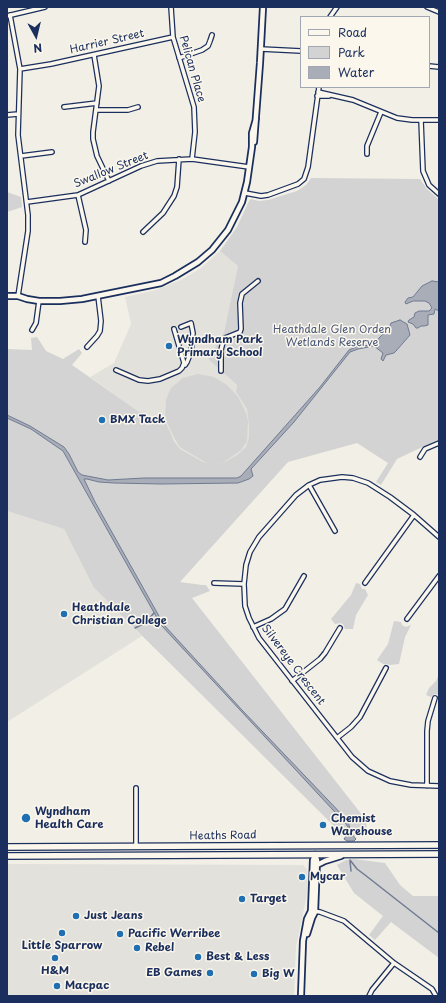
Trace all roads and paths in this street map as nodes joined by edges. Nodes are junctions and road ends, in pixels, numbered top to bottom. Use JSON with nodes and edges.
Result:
{"nodes":[{"id":1,"x":45,"y":7,"type":"edge"},
{"id":2,"x":171,"y":7,"type":"edge"},
{"id":3,"x":337,"y":7,"type":"edge"},
{"id":4,"x":427,"y":7,"type":"edge"},
{"id":5,"x":263,"y":8,"type":"edge"},
{"id":6,"x":439,"y":12,"type":"edge"},
{"id":7,"x":8,"y":16,"type":"edge"},
{"id":8,"x":331,"y":16,"type":"edge"},
{"id":9,"x":212,"y":35,"type":"dead end"},
{"id":10,"x":173,"y":37,"type":"junction"},
{"id":11,"x":261,"y":49,"type":"junction"},
{"id":12,"x":300,"y":51,"type":"edge"},
{"id":13,"x":94,"y":55,"type":"junction"},
{"id":14,"x":179,"y":58,"type":"junction"},
{"id":15,"x":20,"y":69,"type":"junction"},
{"id":16,"x":318,"y":88,"type":"edge"},
{"id":17,"x":318,"y":94,"type":"junction"},
{"id":18,"x":97,"y":103,"type":"junction"},
{"id":19,"x":138,"y":107,"type":"dead end"},
{"id":20,"x":64,"y":108,"type":"dead end"},
{"id":21,"x":96,"y":110,"type":"junction"},
{"id":22,"x":381,"y":112,"type":"junction"},
{"id":23,"x":18,"y":114,"type":"junction"},
{"id":24,"x":7,"y":115,"type":"edge"},
{"id":25,"x":421,"y":120,"type":"junction"},
{"id":26,"x":439,"y":120,"type":"edge"},
{"id":27,"x":52,"y":152,"type":"dead end"},
{"id":28,"x":367,"y":154,"type":"dead end"},
{"id":29,"x":20,"y":156,"type":"junction"},
{"id":30,"x":179,"y":159,"type":"junction"},
{"id":31,"x":192,"y":159,"type":"junction"},
{"id":32,"x":249,"y":167,"type":"junction"},
{"id":33,"x":109,"y":181,"type":"junction"},
{"id":34,"x":245,"y":193,"type":"junction"},
{"id":35,"x":439,"y":194,"type":"edge"},
{"id":36,"x":78,"y":195,"type":"junction"},
{"id":37,"x":27,"y":202,"type":"junction"},
{"id":38,"x":143,"y":232,"type":"dead end"},
{"id":39,"x":85,"y":242,"type":"dead end"},
{"id":40,"x":258,"y":281,"type":"dead end"},
{"id":41,"x":7,"y":296,"type":"edge"},
{"id":42,"x":18,"y":296,"type":"junction"},
{"id":43,"x":98,"y":296,"type":"junction"},
{"id":44,"x":39,"y":301,"type":"junction"},
{"id":45,"x":181,"y":327,"type":"dead end"},
{"id":46,"x":174,"y":329,"type":"dead end"},
{"id":47,"x":32,"y":330,"type":"dead end"},
{"id":48,"x":87,"y":347,"type":"dead end"},
{"id":49,"x":184,"y":366,"type":"junction"},
{"id":50,"x":116,"y":370,"type":"dead end"},
{"id":51,"x":221,"y":371,"type":"dead end"},
{"id":52,"x":439,"y":443,"type":"edge"},
{"id":53,"x":420,"y":457,"type":"dead end"},
{"id":54,"x":309,"y":485,"type":"junction"},
{"id":55,"x":414,"y":515,"type":"junction"},
{"id":56,"x":335,"y":531,"type":"dead end"},
{"id":57,"x":439,"y":537,"type":"edge"},
{"id":58,"x":304,"y":576,"type":"dead end"},
{"id":59,"x":439,"y":576,"type":"edge"},
{"id":60,"x":214,"y":583,"type":"dead end"},
{"id":61,"x":365,"y":583,"type":"dead end"},
{"id":62,"x":244,"y":584,"type":"junction"},
{"id":63,"x":407,"y":620,"type":"dead end"},
{"id":64,"x":254,"y":627,"type":"junction"},
{"id":65,"x":340,"y":628,"type":"dead end"},
{"id":66,"x":386,"y":668,"type":"dead end"},
{"id":67,"x":292,"y":681,"type":"junction"},
{"id":68,"x":435,"y":698,"type":"dead end"},
{"id":69,"x":337,"y":738,"type":"junction"},
{"id":70,"x":427,"y":786,"type":"junction"},
{"id":71,"x":439,"y":786,"type":"edge"},
{"id":72,"x":136,"y":788,"type":"dead end"},
{"id":73,"x":439,"y":845,"type":"edge"},
{"id":74,"x":251,"y":846,"type":"junction"},
{"id":75,"x":258,"y":846,"type":"junction"},
{"id":76,"x":313,"y":846,"type":"junction"},
{"id":77,"x":7,"y":847,"type":"edge"},
{"id":78,"x":136,"y":847,"type":"junction"},
{"id":79,"x":439,"y":854,"type":"edge"},
{"id":80,"x":314,"y":855,"type":"junction"},
{"id":81,"x":343,"y":855,"type":"junction"},
{"id":82,"x":7,"y":856,"type":"edge"},
{"id":83,"x":134,"y":856,"type":"junction"},
{"id":84,"x":251,"y":856,"type":"junction"},
{"id":85,"x":257,"y":856,"type":"junction"},
{"id":86,"x":317,"y":865,"type":"junction"},
{"id":87,"x":314,"y":912,"type":"junction"},
{"id":88,"x":394,"y":962,"type":"junction"},
{"id":89,"x":301,"y":996,"type":"edge"},
{"id":90,"x":369,"y":996,"type":"edge"},
{"id":91,"x":436,"y":996,"type":"edge"}],
"edges":[{"from":1,"to":7,"type":"street"},
{"from":2,"to":10,"type":"street","name":"Pelican Place"},
{"from":3,"to":8,"type":"street"},
{"from":4,"to":6,"type":"street"},
{"from":5,"to":11,"type":"street"},
{"from":7,"to":15,"type":"street"},
{"from":9,"to":14,"type":"street"},
{"from":10,"to":13,"type":"street","name":"Harrier Street"},
{"from":10,"to":14,"type":"street","name":"Pelican Place"},
{"from":11,"to":12,"type":"street"},
{"from":11,"to":32,"type":"street"},
{"from":13,"to":15,"type":"street","name":"Harrier Street"},
{"from":13,"to":18,"type":"street"},
{"from":14,"to":31,"type":"street","name":"Pelican Place"},
{"from":15,"to":23,"type":"street"},
{"from":16,"to":17,"type":"street"},
{"from":17,"to":22,"type":"street"},
{"from":17,"to":34,"type":"street"},
{"from":18,"to":20,"type":"street"},
{"from":18,"to":21,"type":"street"},
{"from":19,"to":21,"type":"street"},
{"from":21,"to":33,"type":"street"},
{"from":22,"to":25,"type":"street"},
{"from":22,"to":28,"type":"street"},
{"from":23,"to":24,"type":"street"},
{"from":23,"to":29,"type":"street"},
{"from":25,"to":26,"type":"street"},
{"from":25,"to":35,"type":"street"},
{"from":27,"to":29,"type":"street"},
{"from":29,"to":37,"type":"street"},
{"from":30,"to":31,"type":"street","name":"Swallow Street"},
{"from":30,"to":33,"type":"street","name":"Swallow Street"},
{"from":30,"to":38,"type":"street"},
{"from":31,"to":32,"type":"street","name":"Swallow Street"},
{"from":32,"to":34,"type":"street"},
{"from":33,"to":36,"type":"street","name":"Swallow Street"},
{"from":34,"to":43,"type":"street"},
{"from":36,"to":37,"type":"street","name":"Swallow Street"},
{"from":36,"to":39,"type":"street"},
{"from":37,"to":42,"type":"street"},
{"from":40,"to":51,"type":"street"},
{"from":41,"to":42,"type":"street"},
{"from":42,"to":44,"type":"street"},
{"from":43,"to":44,"type":"street"},
{"from":43,"to":48,"type":"street"},
{"from":44,"to":47,"type":"street"},
{"from":45,"to":49,"type":"street"},
{"from":46,"to":49,"type":"street"},
{"from":49,"to":50,"type":"street"},
{"from":52,"to":53,"type":"street"},
{"from":54,"to":55,"type":"street","name":"Silvereye Crescent"},
{"from":54,"to":56,"type":"street"},
{"from":54,"to":62,"type":"street","name":"Silvereye Crescent"},
{"from":55,"to":57,"type":"street","name":"Silvereye Crescent"},
{"from":55,"to":61,"type":"street"},
{"from":58,"to":64,"type":"street"},
{"from":59,"to":63,"type":"street"},
{"from":60,"to":62,"type":"street"},
{"from":62,"to":64,"type":"street","name":"Silvereye Crescent"},
{"from":64,"to":67,"type":"street","name":"Silvereye Crescent"},
{"from":65,"to":67,"type":"street"},
{"from":66,"to":69,"type":"street"},
{"from":67,"to":69,"type":"street","name":"Silvereye Crescent"},
{"from":68,"to":70,"type":"street"},
{"from":69,"to":70,"type":"street","name":"Silvereye Crescent"},
{"from":70,"to":71,"type":"street","name":"Silvereye Crescent"},
{"from":72,"to":78,"type":"street"},
{"from":73,"to":76,"type":"main road","name":"Heaths Road"},
{"from":74,"to":75,"type":"main road","name":"Heaths Road"},
{"from":74,"to":78,"type":"main road","name":"Heaths Road"},
{"from":74,"to":84,"type":"main road"},
{"from":75,"to":76,"type":"main road","name":"Heaths Road"},
{"from":75,"to":85,"type":"main road"},
{"from":76,"to":80,"type":"main road"},
{"from":77,"to":78,"type":"main road","name":"Heaths Road"},
{"from":78,"to":83,"type":"main road"},
{"from":79,"to":81,"type":"main road","name":"Heaths Road"},
{"from":80,"to":81,"type":"main road","name":"Heaths Road"},
{"from":80,"to":85,"type":"main road","name":"Heaths Road"},
{"from":80,"to":86,"type":"street"},
{"from":80,"to":87,"type":"street"},
{"from":81,"to":86,"type":"street"},
{"from":82,"to":83,"type":"main road","name":"Heaths Road"},
{"from":83,"to":84,"type":"main road","name":"Heaths Road"},
{"from":84,"to":85,"type":"main road","name":"Heaths Road"},
{"from":86,"to":87,"type":"street"},
{"from":87,"to":88,"type":"street"},
{"from":87,"to":89,"type":"street"},
{"from":88,"to":90,"type":"street"},
{"from":88,"to":91,"type":"street"}]}
